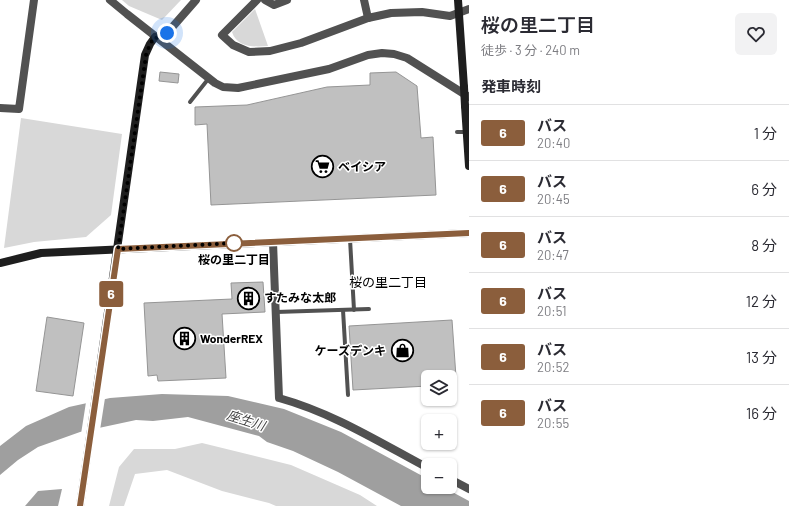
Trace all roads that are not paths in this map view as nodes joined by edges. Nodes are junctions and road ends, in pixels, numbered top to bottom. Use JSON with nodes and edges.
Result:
{"nodes":[{"id":1,"x":34,"y":0,"type":"edge"},
{"id":2,"x":110,"y":0,"type":"edge"},
{"id":3,"x":196,"y":0,"type":"edge"},
{"id":4,"x":257,"y":0,"type":"edge"},
{"id":5,"x":265,"y":0,"type":"edge"},
{"id":6,"x":286,"y":0,"type":"edge"},
{"id":7,"x":364,"y":0,"type":"edge"},
{"id":8,"x":458,"y":0,"type":"edge"},
{"id":9,"x":469,"y":9,"type":"edge"},
{"id":10,"x":459,"y":13,"type":"junction"},
{"id":11,"x":368,"y":18,"type":"junction"},
{"id":12,"x":158,"y":38,"type":"junction"},
{"id":13,"x":209,"y":78,"type":"junction"},
{"id":14,"x":469,"y":97,"type":"edge"},
{"id":15,"x":190,"y":102,"type":"dead end"},
{"id":16,"x":0,"y":108,"type":"edge"},
{"id":17,"x":457,"y":132,"type":"dead end"},
{"id":18,"x":468,"y":136,"type":"edge"},
{"id":19,"x":469,"y":166,"type":"edge"},
{"id":20,"x":469,"y":233,"type":"edge"},
{"id":21,"x":350,"y":238,"type":"junction"},
{"id":22,"x":273,"y":242,"type":"junction"},
{"id":23,"x":118,"y":249,"type":"junction"},
{"id":24,"x":0,"y":263,"type":"edge"},
{"id":25,"x":369,"y":309,"type":"dead end"},
{"id":26,"x":344,"y":310,"type":"junction"},
{"id":27,"x":354,"y":310,"type":"junction"},
{"id":28,"x":276,"y":312,"type":"junction"},
{"id":29,"x":348,"y":395,"type":"dead end"},
{"id":30,"x":421,"y":464,"type":"edge"},
{"id":31,"x":457,"y":483,"type":"edge"},
{"id":32,"x":469,"y":489,"type":"edge"},
{"id":33,"x":80,"y":506,"type":"edge"}],
"edges":[{"from":1,"to":16,"type":"street"},
{"from":2,"to":12,"type":"street"},
{"from":3,"to":12,"type":"street"},
{"from":4,"to":11,"type":"street"},
{"from":5,"to":6,"type":"street"},
{"from":7,"to":11,"type":"street"},
{"from":8,"to":10,"type":"street"},
{"from":9,"to":10,"type":"street"},
{"from":10,"to":11,"type":"street"},
{"from":10,"to":18,"type":"street","bridge":true},
{"from":12,"to":13,"type":"street"},
{"from":12,"to":23,"type":"street"},
{"from":13,"to":14,"type":"street"},
{"from":13,"to":15,"type":"lane"},
{"from":17,"to":18,"type":"lane"},
{"from":18,"to":19,"type":"street"},
{"from":20,"to":21,"type":"street"},
{"from":21,"to":22,"type":"street"},
{"from":21,"to":27,"type":"lane"},
{"from":22,"to":23,"type":"street"},
{"from":22,"to":28,"type":"street"},
{"from":23,"to":24,"type":"street"},
{"from":23,"to":33,"type":"street"},
{"from":25,"to":27,"type":"lane"},
{"from":26,"to":27,"type":"lane"},
{"from":26,"to":28,"type":"lane"},
{"from":26,"to":29,"type":"lane"},
{"from":28,"to":30,"type":"street"},
{"from":31,"to":32,"type":"street"}]}
